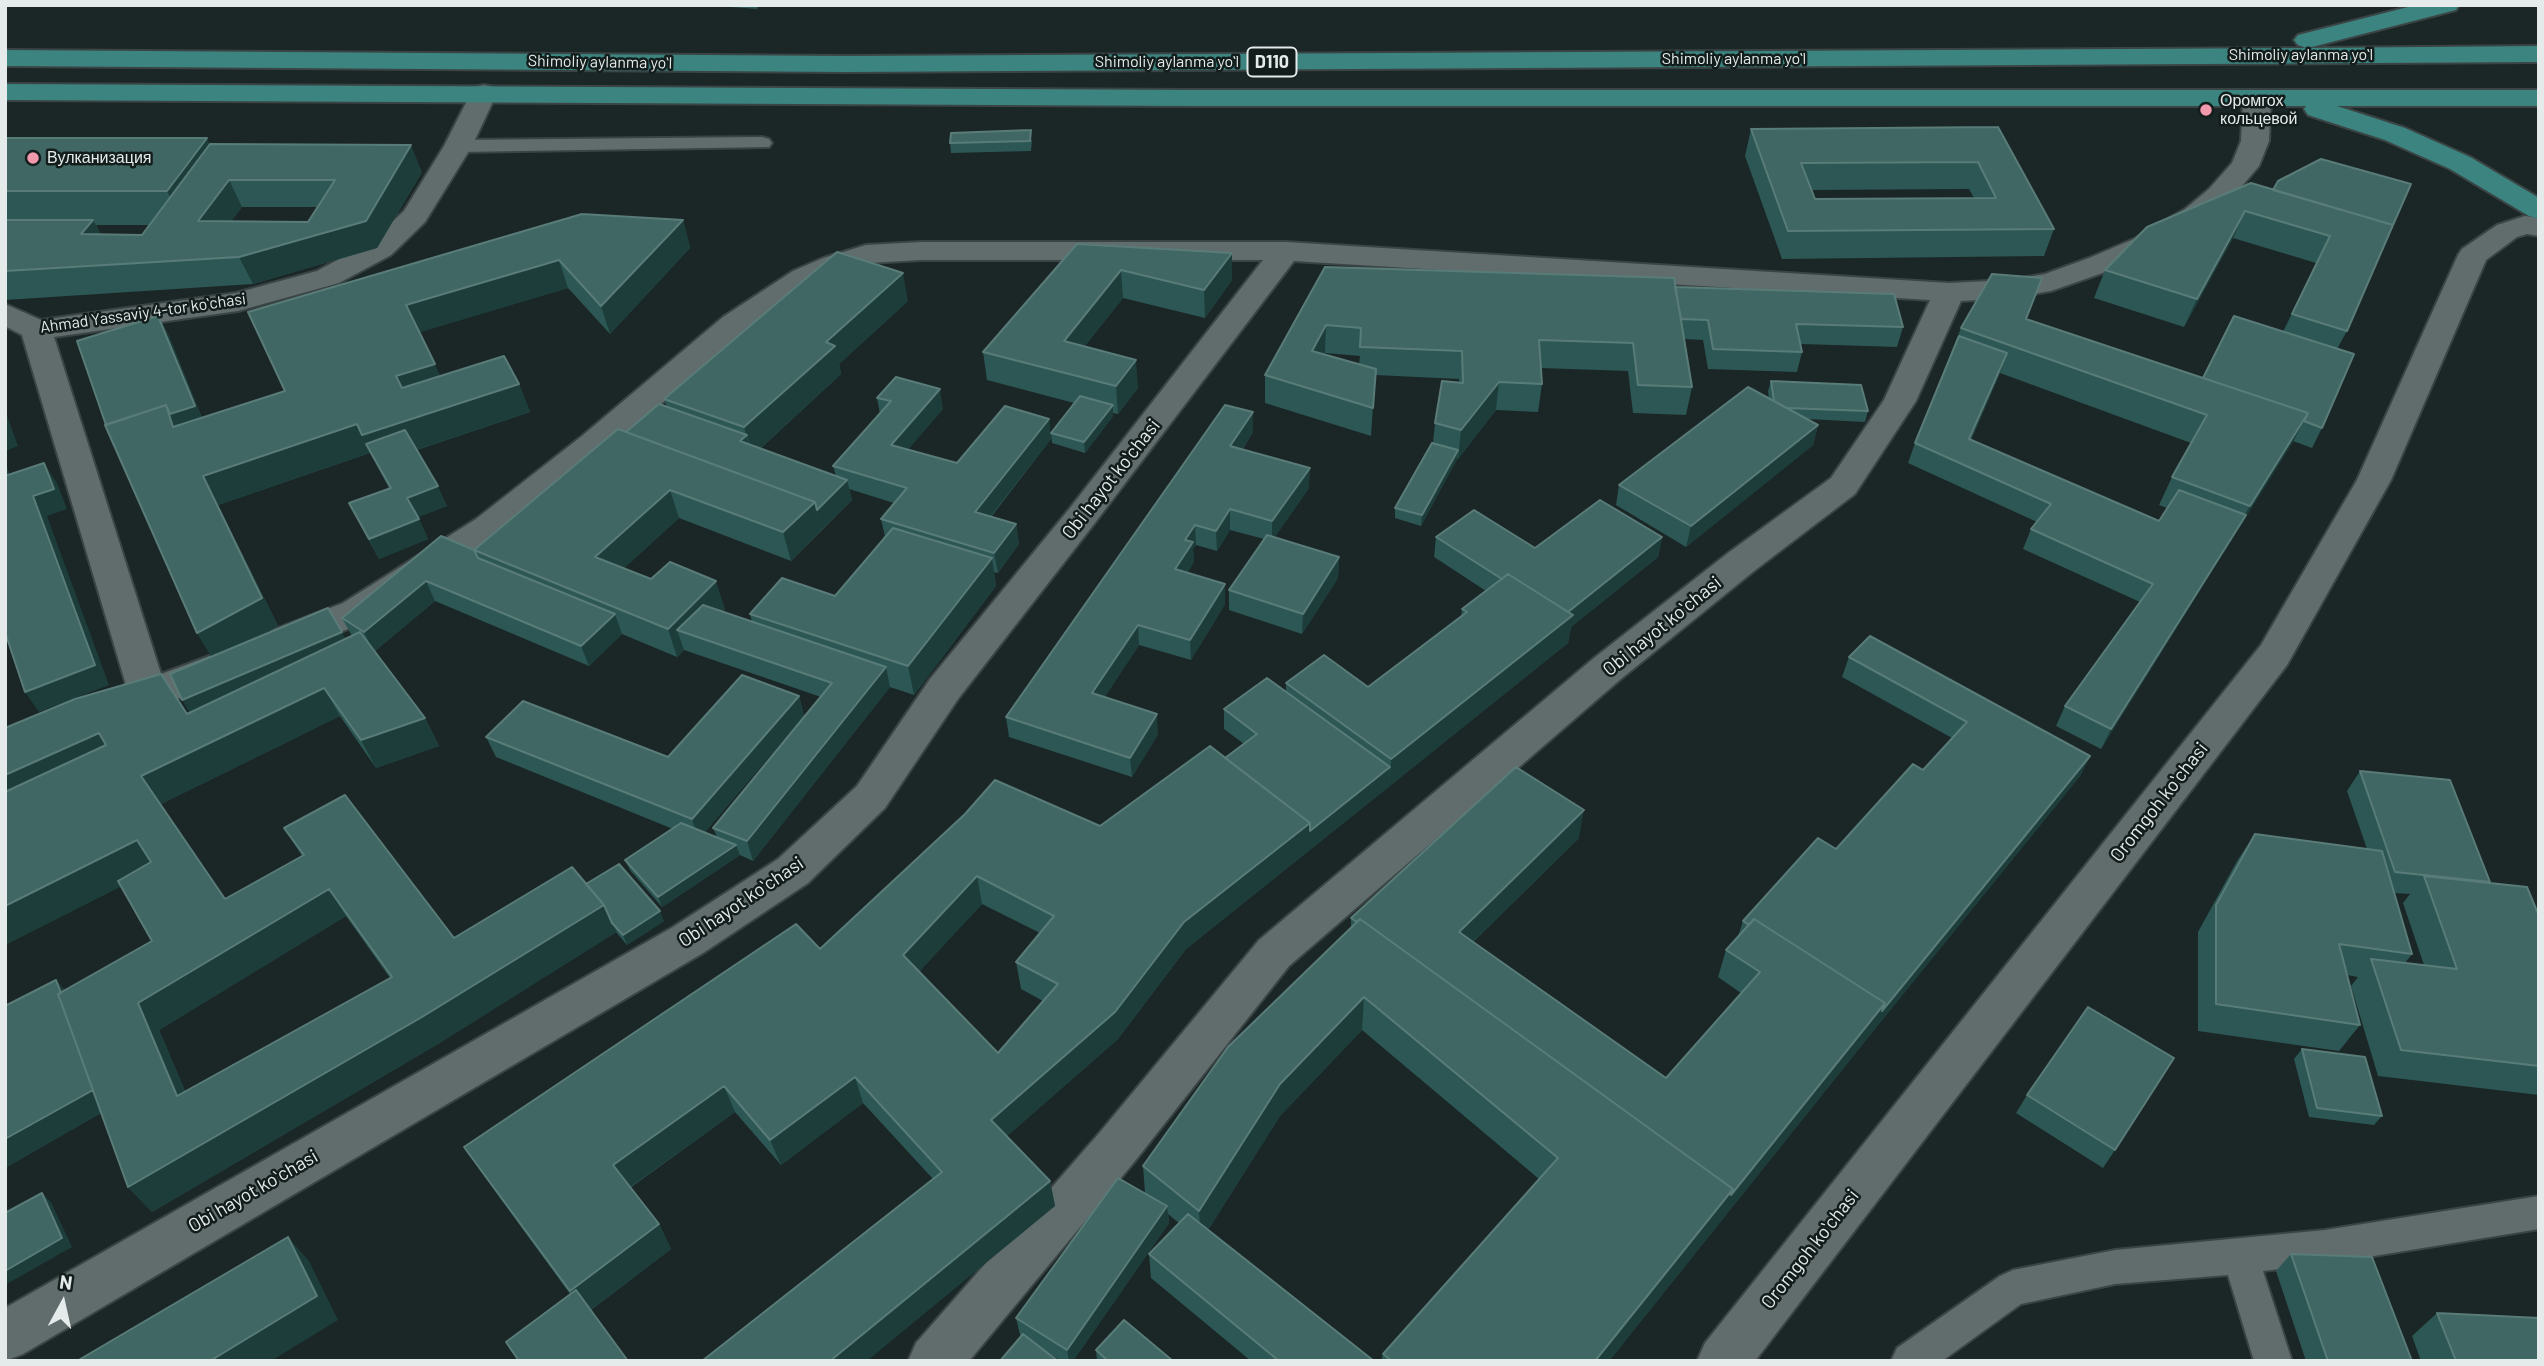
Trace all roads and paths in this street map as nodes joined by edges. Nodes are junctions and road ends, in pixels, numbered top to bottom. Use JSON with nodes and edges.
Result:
{"nodes":[{"id":1,"x":2447,"y":5,"type":"edge"},
{"id":2,"x":2539,"y":54,"type":"edge"},
{"id":3,"x":2240,"y":56,"type":"junction"},
{"id":4,"x":5,"y":58,"type":"edge"},
{"id":5,"x":846,"y":64,"type":"junction"},
{"id":6,"x":5,"y":92,"type":"edge"},
{"id":7,"x":484,"y":93,"type":"junction"},
{"id":8,"x":835,"y":95,"type":"junction"},
{"id":9,"x":2271,"y":98,"type":"junction"},
{"id":10,"x":2539,"y":98,"type":"edge"},
{"id":11,"x":762,"y":143,"type":"dead end"},
{"id":12,"x":457,"y":146,"type":"junction"},
{"id":13,"x":2539,"y":210,"type":"edge"},
{"id":14,"x":2539,"y":227,"type":"edge"},
{"id":15,"x":1286,"y":251,"type":"junction"},
{"id":16,"x":1949,"y":292,"type":"junction"},
{"id":17,"x":5,"y":313,"type":"edge"},
{"id":18,"x":36,"y":330,"type":"junction"},
{"id":19,"x":2539,"y":1212,"type":"edge"},
{"id":20,"x":2240,"y":1257,"type":"junction"},
{"id":21,"x":5,"y":1336,"type":"edge"},
{"id":22,"x":934,"y":1361,"type":"edge"},
{"id":23,"x":1723,"y":1361,"type":"edge"},
{"id":24,"x":1910,"y":1361,"type":"edge"},
{"id":25,"x":2273,"y":1361,"type":"edge"}],
"edges":[{"from":1,"to":3,"type":"main road"},
{"from":2,"to":3,"type":"main road","name":"Shimoliy aylanma yoʻl","number":"D110"},
{"from":3,"to":5,"type":"main road","name":"Shimoliy aylanma yoʻl","number":"D110"},
{"from":4,"to":5,"type":"main road","name":"Shimoliy aylanma yoʻl","number":"D110"},
{"from":5,"to":8,"type":"main road"},
{"from":6,"to":7,"type":"main road","name":"Shimoliy aylanma yoʻl","number":"D110"},
{"from":7,"to":8,"type":"main road","name":"Shimoliy aylanma yoʻl","number":"D110"},
{"from":7,"to":12,"type":"street","name":"Ahmad Yassaviy 4-tor koʻchasi"},
{"from":8,"to":9,"type":"main road","name":"Shimoliy aylanma yoʻl","number":"D110"},
{"from":9,"to":10,"type":"main road","name":"Shimoliy aylanma yoʻl","number":"D110"},
{"from":9,"to":13,"type":"main road"},
{"from":9,"to":16,"type":"street"},
{"from":11,"to":12,"type":"lane"},
{"from":12,"to":18,"type":"street","name":"Ahmad Yassaviy 4-tor koʻchasi"},
{"from":14,"to":23,"type":"street","name":"Oromgoh koʻchasi"},
{"from":15,"to":16,"type":"street"},
{"from":15,"to":18,"type":"street"},
{"from":15,"to":21,"type":"street","name":"Obi hayot koʻchasi"},
{"from":16,"to":22,"type":"street","name":"Obi hayot koʻchasi"},
{"from":17,"to":18,"type":"street","name":"Ahmad Yassaviy 4-tor koʻchasi"},
{"from":19,"to":20,"type":"lane"},
{"from":20,"to":24,"type":"lane"},
{"from":20,"to":25,"type":"lane"}]}
